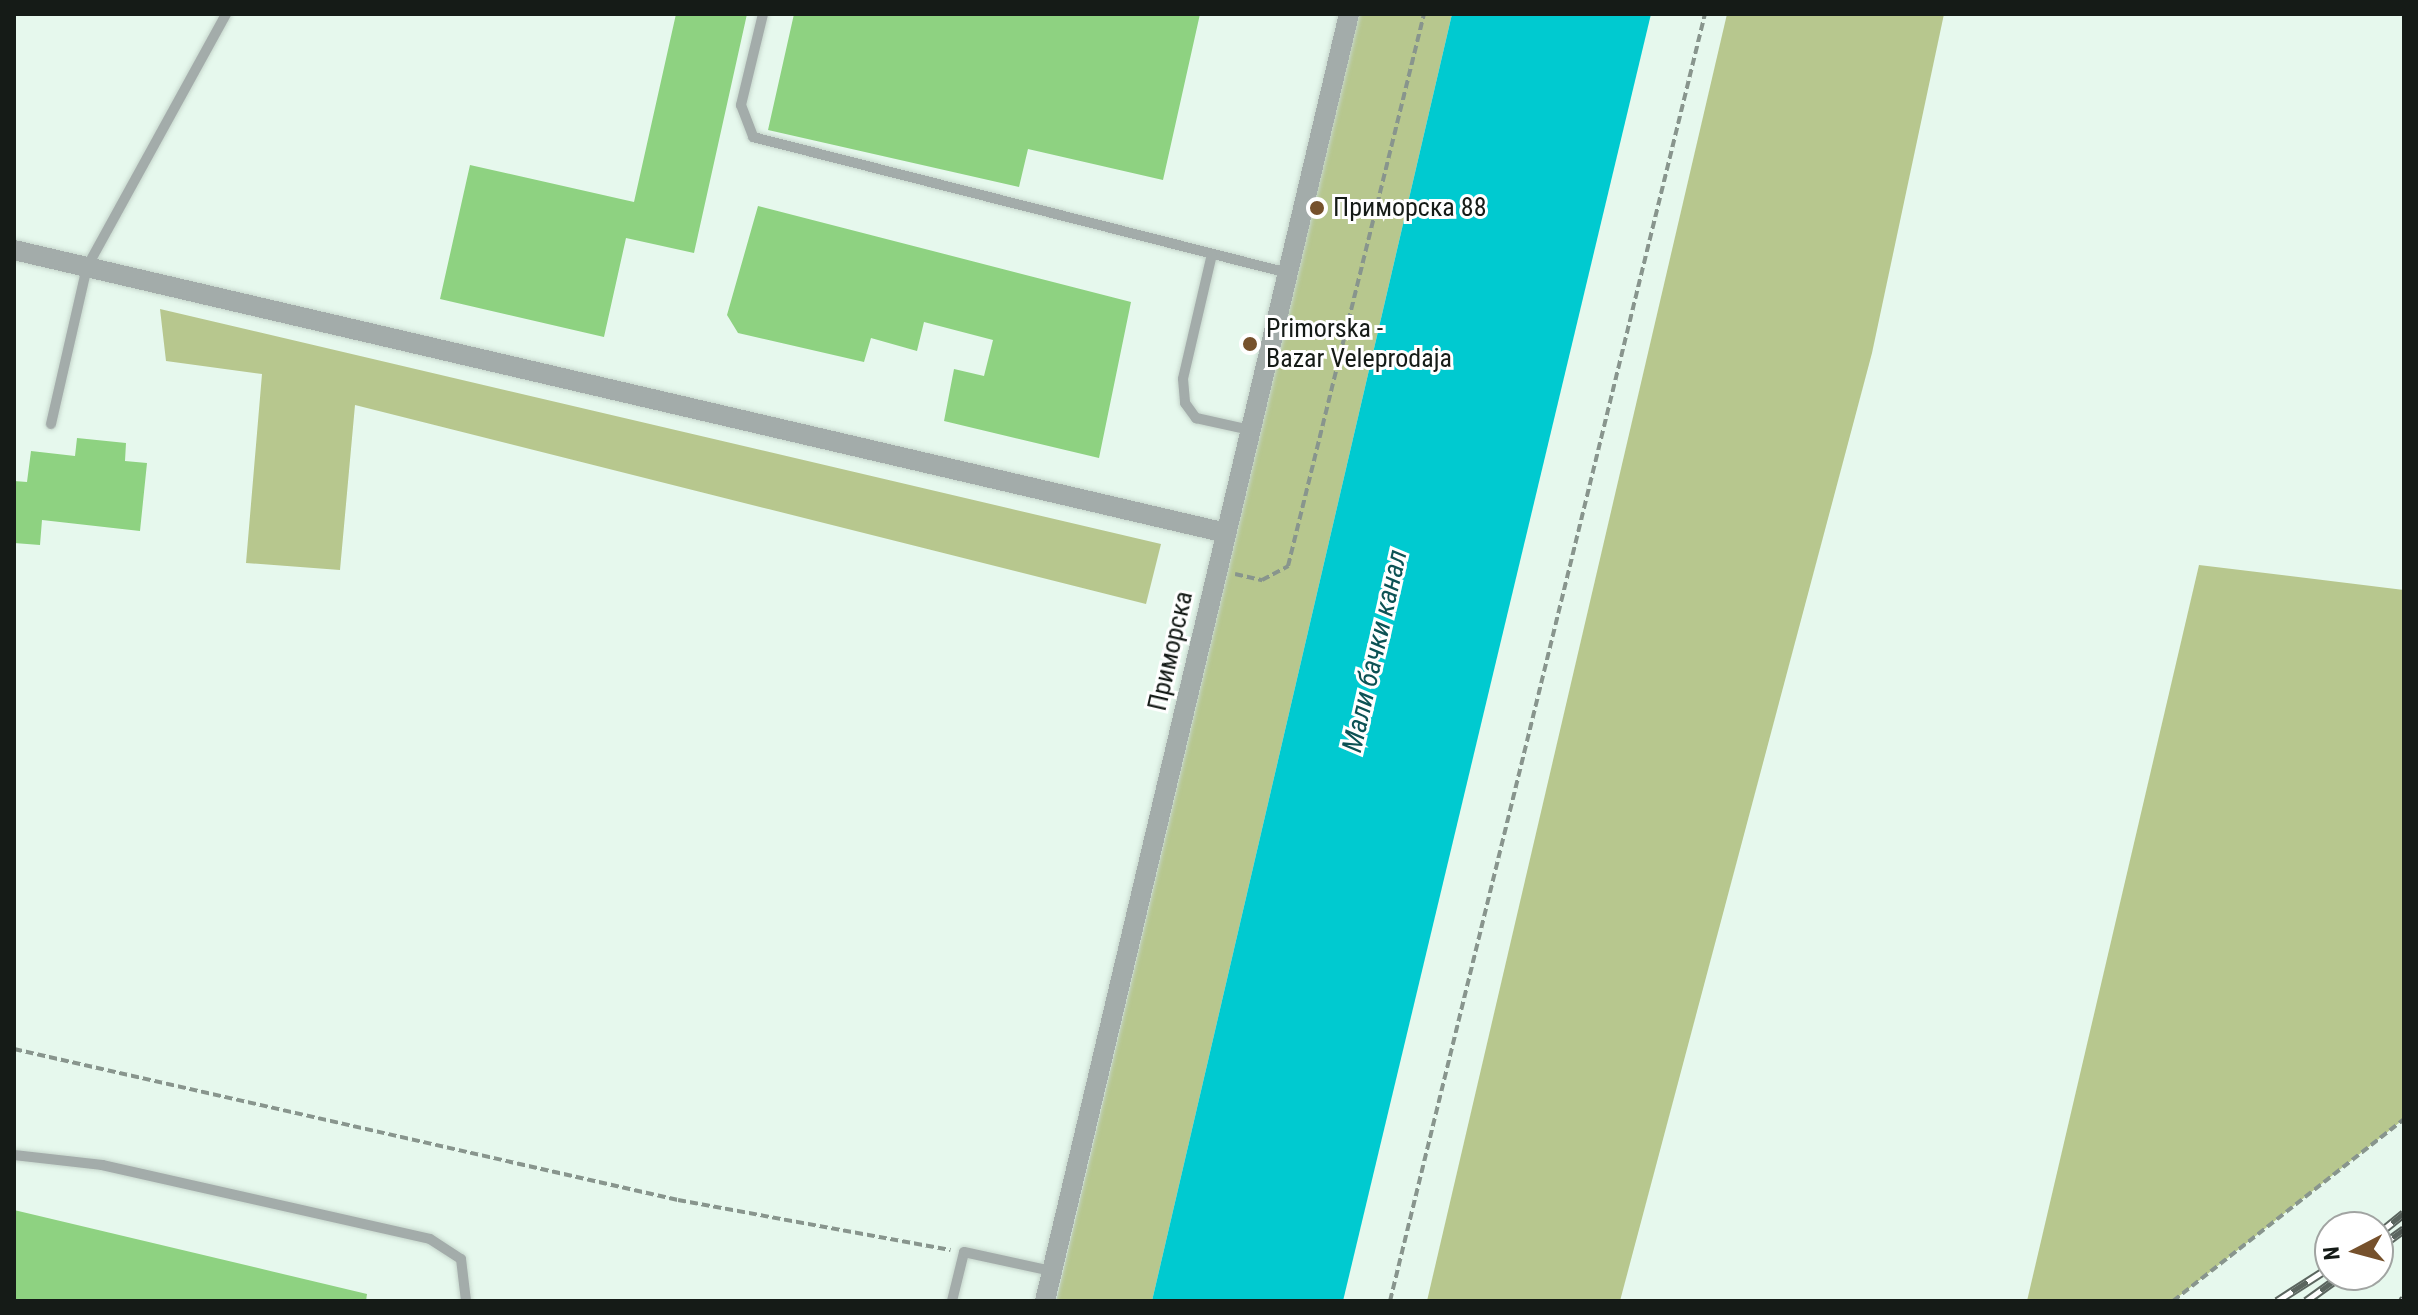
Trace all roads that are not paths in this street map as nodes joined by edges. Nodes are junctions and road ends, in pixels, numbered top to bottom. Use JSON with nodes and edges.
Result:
{"nodes":[{"id":1,"x":226,"y":14,"type":"edge"},
{"id":2,"x":763,"y":14,"type":"edge"},
{"id":3,"x":1349,"y":14,"type":"edge"},
{"id":4,"x":14,"y":250,"type":"edge"},
{"id":5,"x":1212,"y":254,"type":"junction"},
{"id":6,"x":87,"y":267,"type":"junction"},
{"id":7,"x":1288,"y":273,"type":"junction"},
{"id":8,"x":51,"y":424,"type":"dead end"},
{"id":9,"x":1250,"y":430,"type":"junction"},
{"id":10,"x":1226,"y":533,"type":"junction"},
{"id":11,"x":14,"y":1155,"type":"edge"},
{"id":12,"x":1052,"y":1271,"type":"junction"},
{"id":13,"x":466,"y":1301,"type":"edge"},
{"id":14,"x":952,"y":1301,"type":"edge"},
{"id":15,"x":1045,"y":1301,"type":"edge"}],
"edges":[{"from":1,"to":6,"type":"lane"},
{"from":2,"to":5,"type":"lane"},
{"from":3,"to":7,"type":"street","name":"Приморска"},
{"from":4,"to":6,"type":"street"},
{"from":5,"to":7,"type":"lane"},
{"from":5,"to":9,"type":"lane"},
{"from":6,"to":8,"type":"lane"},
{"from":6,"to":10,"type":"street"},
{"from":7,"to":9,"type":"street","name":"Приморска"},
{"from":9,"to":10,"type":"street","name":"Приморска"},
{"from":10,"to":12,"type":"street","name":"Приморска"},
{"from":11,"to":13,"type":"lane"},
{"from":12,"to":14,"type":"lane"},
{"from":12,"to":15,"type":"street","name":"Приморска"}]}
